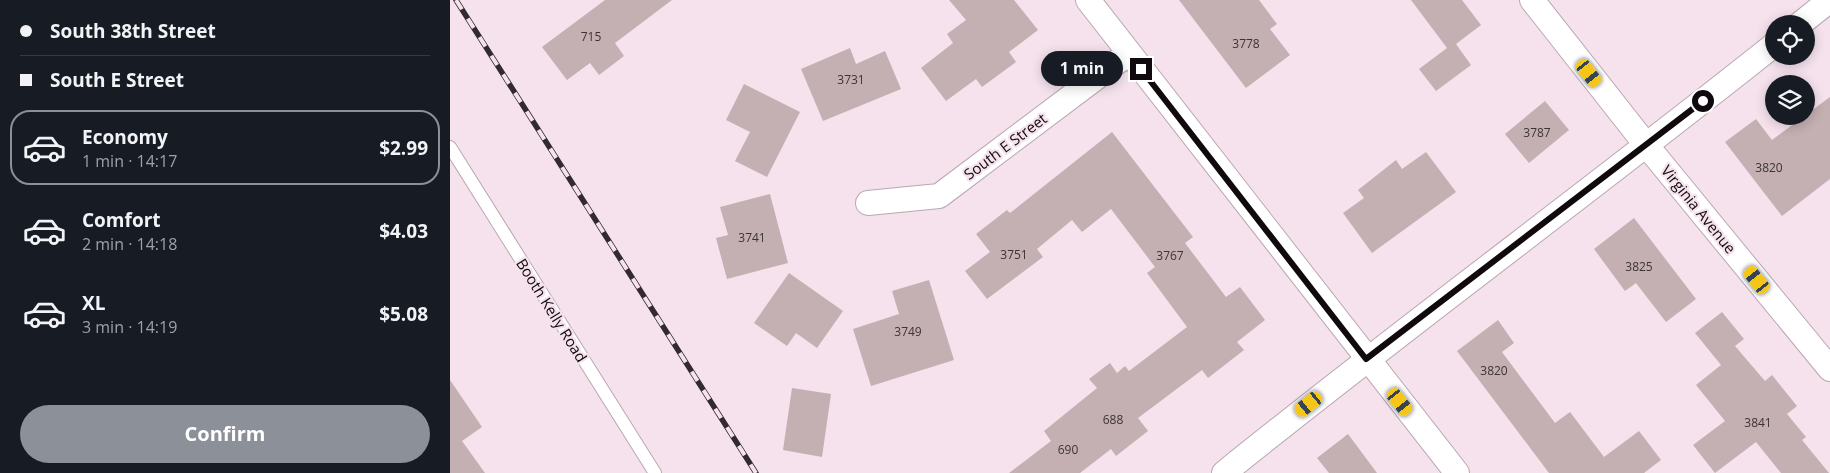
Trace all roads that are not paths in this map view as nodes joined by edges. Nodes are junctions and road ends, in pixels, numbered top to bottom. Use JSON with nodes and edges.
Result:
{"nodes":[{"id":1,"x":1088,"y":0,"type":"edge"},
{"id":2,"x":1532,"y":0,"type":"edge"},
{"id":3,"x":1830,"y":0,"type":"edge"},
{"id":4,"x":1811,"y":15,"type":"edge"},
{"id":5,"x":1765,"y":52,"type":"edge"},
{"id":6,"x":1129,"y":53,"type":"junction"},
{"id":7,"x":1647,"y":146,"type":"junction"},
{"id":8,"x":450,"y":147,"type":"edge"},
{"id":9,"x":868,"y":203,"type":"dead end"},
{"id":10,"x":1366,"y":359,"type":"junction"},
{"id":11,"x":1830,"y":369,"type":"edge"},
{"id":12,"x":655,"y":473,"type":"edge"},
{"id":13,"x":1224,"y":473,"type":"edge"},
{"id":14,"x":1457,"y":473,"type":"edge"}],
"edges":[{"from":1,"to":6,"type":"street"},
{"from":2,"to":7,"type":"street","name":"Virginia Avenue"},
{"from":3,"to":4,"type":"street"},
{"from":5,"to":7,"type":"street"},
{"from":6,"to":9,"type":"street","name":"South E Street"},
{"from":6,"to":10,"type":"street"},
{"from":7,"to":10,"type":"street"},
{"from":7,"to":11,"type":"street","name":"Virginia Avenue"},
{"from":8,"to":12,"type":"lane","name":"Booth Kelly Road"},
{"from":10,"to":13,"type":"street"},
{"from":10,"to":14,"type":"street"}]}
